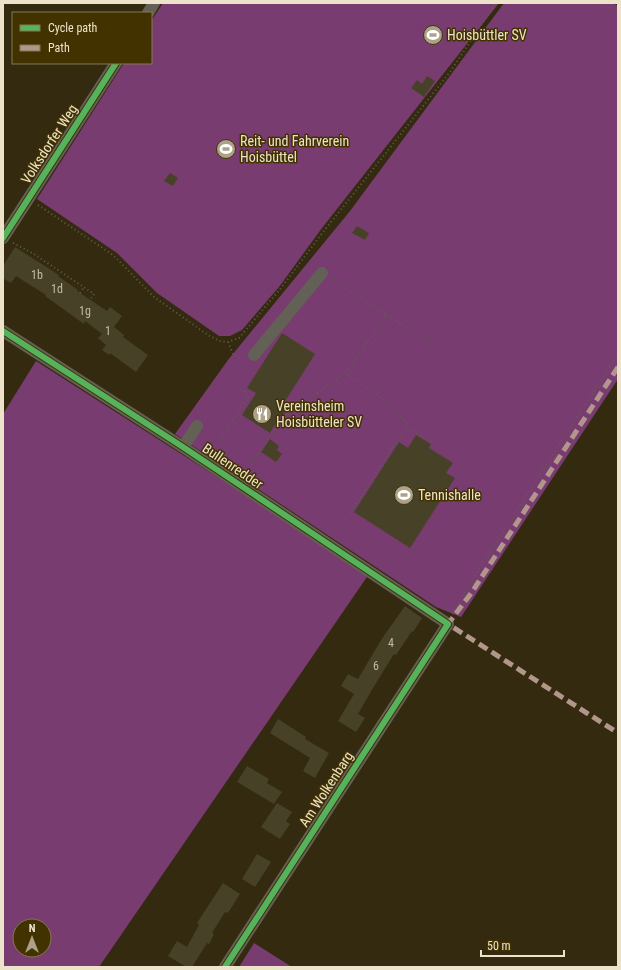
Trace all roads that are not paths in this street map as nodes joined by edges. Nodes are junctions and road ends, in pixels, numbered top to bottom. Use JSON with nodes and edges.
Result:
{"nodes":[{"id":1,"x":154,"y":3,"type":"edge"},
{"id":2,"x":149,"y":12,"type":"edge"},
{"id":3,"x":115,"y":64,"type":"edge"},
{"id":4,"x":3,"y":237,"type":"edge"},
{"id":5,"x":322,"y":273,"type":"road end"},
{"id":6,"x":3,"y":331,"type":"edge"},
{"id":7,"x":251,"y":358,"type":"road end"},
{"id":8,"x":197,"y":426,"type":"dead end"},
{"id":9,"x":183,"y":447,"type":"junction"},
{"id":10,"x":448,"y":624,"type":"joint"},
{"id":11,"x":225,"y":967,"type":"edge"}],
"edges":[{"from":1,"to":2,"type":"street"},
{"from":3,"to":4,"type":"street","name":"Volksdorfer Weg"},
{"from":5,"to":7,"type":"street"},
{"from":6,"to":9,"type":"street","name":"Bullenredder"},
{"from":8,"to":9,"type":"street"},
{"from":9,"to":10,"type":"street","name":"Bullenredder"},
{"from":10,"to":11,"type":"street","name":"Am Wolkenbarg"}]}
